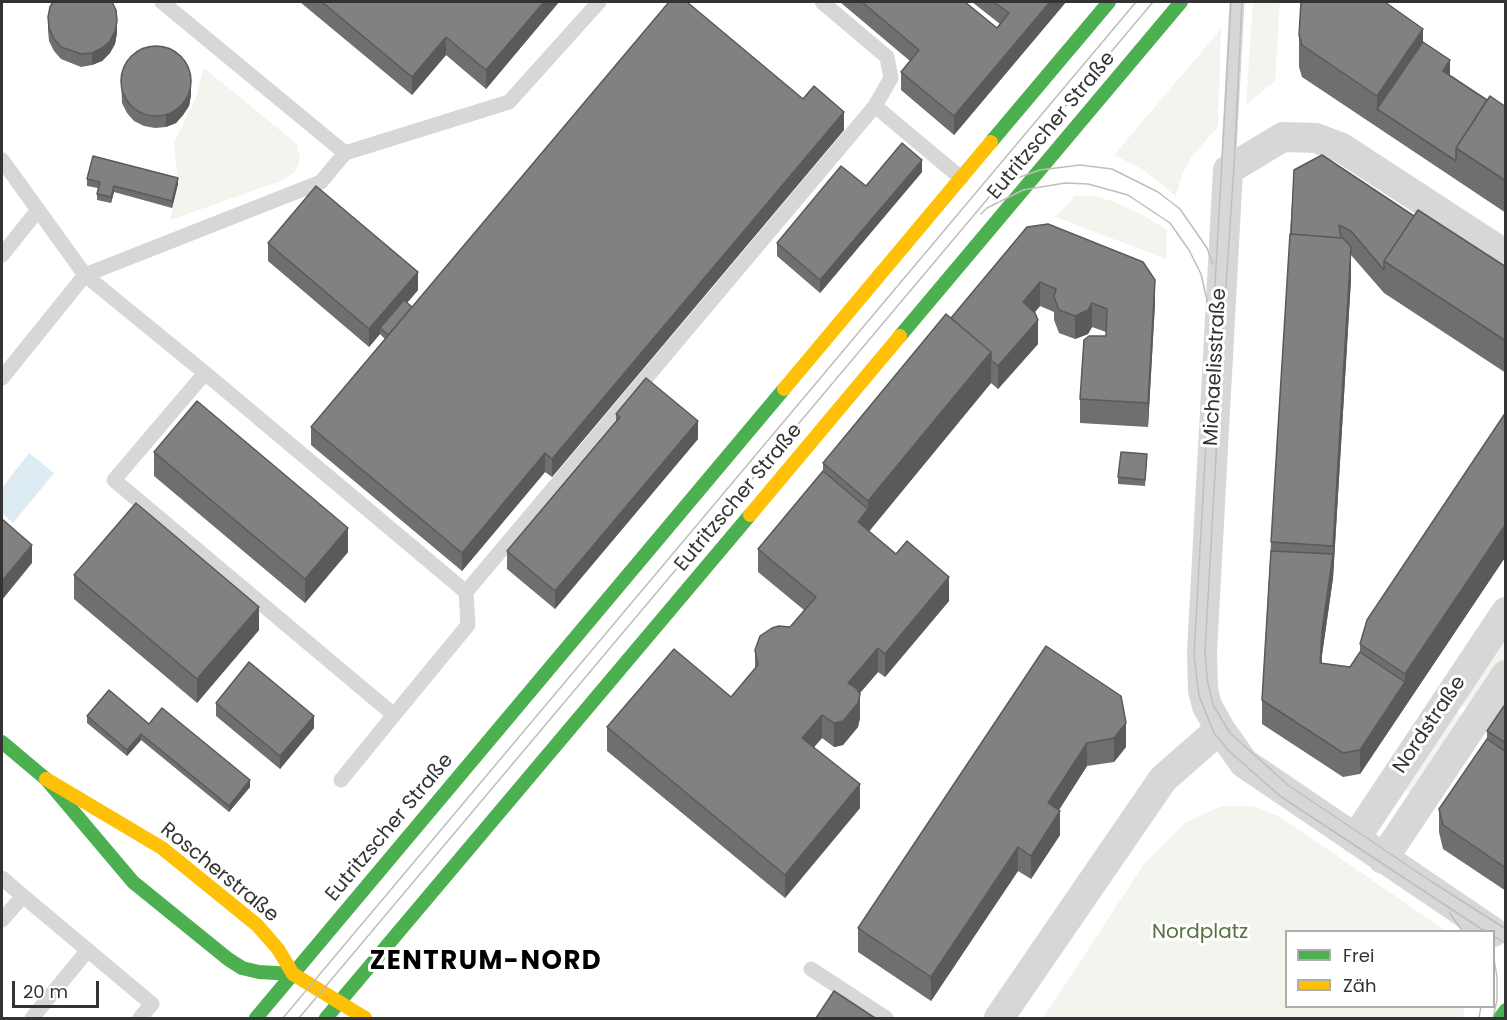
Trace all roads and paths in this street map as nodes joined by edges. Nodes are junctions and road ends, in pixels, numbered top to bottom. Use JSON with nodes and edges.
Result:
{"nodes":[{"id":1,"x":162,"y":2,"type":"edge"},
{"id":2,"x":599,"y":2,"type":"edge"},
{"id":3,"x":822,"y":2,"type":"edge"},
{"id":4,"x":1109,"y":2,"type":"edge"},
{"id":5,"x":1181,"y":2,"type":"edge"},
{"id":6,"x":1237,"y":2,"type":"edge"},
{"id":7,"x":875,"y":106,"type":"junction"},
{"id":8,"x":345,"y":153,"type":"junction"},
{"id":9,"x":2,"y":160,"type":"edge"},
{"id":10,"x":1227,"y":170,"type":"junction"},
{"id":11,"x":961,"y":178,"type":"junction"},
{"id":12,"x":38,"y":210,"type":"junction"},
{"id":13,"x":2,"y":255,"type":"edge"},
{"id":14,"x":1506,"y":255,"type":"edge"},
{"id":15,"x":85,"y":275,"type":"junction"},
{"id":16,"x":205,"y":373,"type":"junction"},
{"id":17,"x":2,"y":378,"type":"edge"},
{"id":18,"x":466,"y":592,"type":"junction"},
{"id":19,"x":1506,"y":612,"type":"edge"},
{"id":20,"x":1506,"y":675,"type":"edge"},
{"id":21,"x":394,"y":715,"type":"junction"},
{"id":22,"x":1220,"y":729,"type":"junction"},
{"id":23,"x":2,"y":742,"type":"edge"},
{"id":24,"x":46,"y":779,"type":"junction"},
{"id":25,"x":341,"y":780,"type":"dead end"},
{"id":26,"x":1355,"y":839,"type":"junction"},
{"id":27,"x":1383,"y":858,"type":"junction"},
{"id":28,"x":2,"y":878,"type":"edge"},
{"id":29,"x":23,"y":896,"type":"junction"},
{"id":30,"x":2,"y":920,"type":"edge"},
{"id":31,"x":1490,"y":930,"type":"edge"},
{"id":32,"x":88,"y":950,"type":"junction"},
{"id":33,"x":811,"y":969,"type":"dead end"},
{"id":34,"x":293,"y":974,"type":"junction"},
{"id":35,"x":339,"y":1002,"type":"junction"},
{"id":36,"x":1506,"y":1010,"type":"edge"},
{"id":37,"x":32,"y":1018,"type":"edge"},
{"id":38,"x":140,"y":1018,"type":"edge"},
{"id":39,"x":256,"y":1018,"type":"edge"},
{"id":40,"x":326,"y":1018,"type":"edge"},
{"id":41,"x":365,"y":1018,"type":"edge"},
{"id":42,"x":886,"y":1018,"type":"edge"},
{"id":43,"x":999,"y":1018,"type":"edge"},
{"id":44,"x":1500,"y":1018,"type":"edge"}],
"edges":[{"from":1,"to":8,"type":"lane"},
{"from":2,"to":8,"type":"lane"},
{"from":3,"to":7,"type":"lane"},
{"from":4,"to":11,"type":"main road","name":"Eutritzscher Straße"},
{"from":5,"to":35,"type":"main road","name":"Eutritzscher Straße"},
{"from":6,"to":10,"type":"lane","name":"Michaelisstraße"},
{"from":7,"to":11,"type":"lane"},
{"from":7,"to":18,"type":"lane"},
{"from":8,"to":15,"type":"lane"},
{"from":9,"to":12,"type":"lane"},
{"from":10,"to":14,"type":"street"},
{"from":10,"to":22,"type":"street","name":"Michaelisstraße"},
{"from":11,"to":34,"type":"main road","name":"Eutritzscher Straße"},
{"from":12,"to":13,"type":"lane"},
{"from":12,"to":15,"type":"lane"},
{"from":15,"to":16,"type":"lane"},
{"from":15,"to":17,"type":"lane"},
{"from":16,"to":18,"type":"lane"},
{"from":16,"to":21,"type":"lane"},
{"from":18,"to":21,"type":"lane"},
{"from":19,"to":26,"type":"street","name":"Nordstraße"},
{"from":20,"to":27,"type":"street","name":"Nordstraße"},
{"from":21,"to":25,"type":"lane"},
{"from":22,"to":26,"type":"street"},
{"from":22,"to":43,"type":"street"},
{"from":23,"to":24,"type":"main road","name":"Roscherstraße"},
{"from":24,"to":34,"type":"main road","name":"Roscherstraße"},
{"from":24,"to":34,"type":"main road","name":"Roscherstraße"},
{"from":26,"to":27,"type":"street"},
{"from":27,"to":31,"type":"street"},
{"from":28,"to":29,"type":"lane"},
{"from":29,"to":30,"type":"lane"},
{"from":29,"to":32,"type":"lane"},
{"from":32,"to":37,"type":"lane"},
{"from":32,"to":38,"type":"lane"},
{"from":33,"to":42,"type":"lane"},
{"from":34,"to":35,"type":"main road","name":"Roscherstraße"},
{"from":34,"to":39,"type":"main road","name":"Eutritzscher Straße"},
{"from":35,"to":40,"type":"main road","name":"Eutritzscher Straße"},
{"from":35,"to":41,"type":"main road","name":"Roscherstraße"},
{"from":36,"to":44,"type":"main road"}]}
